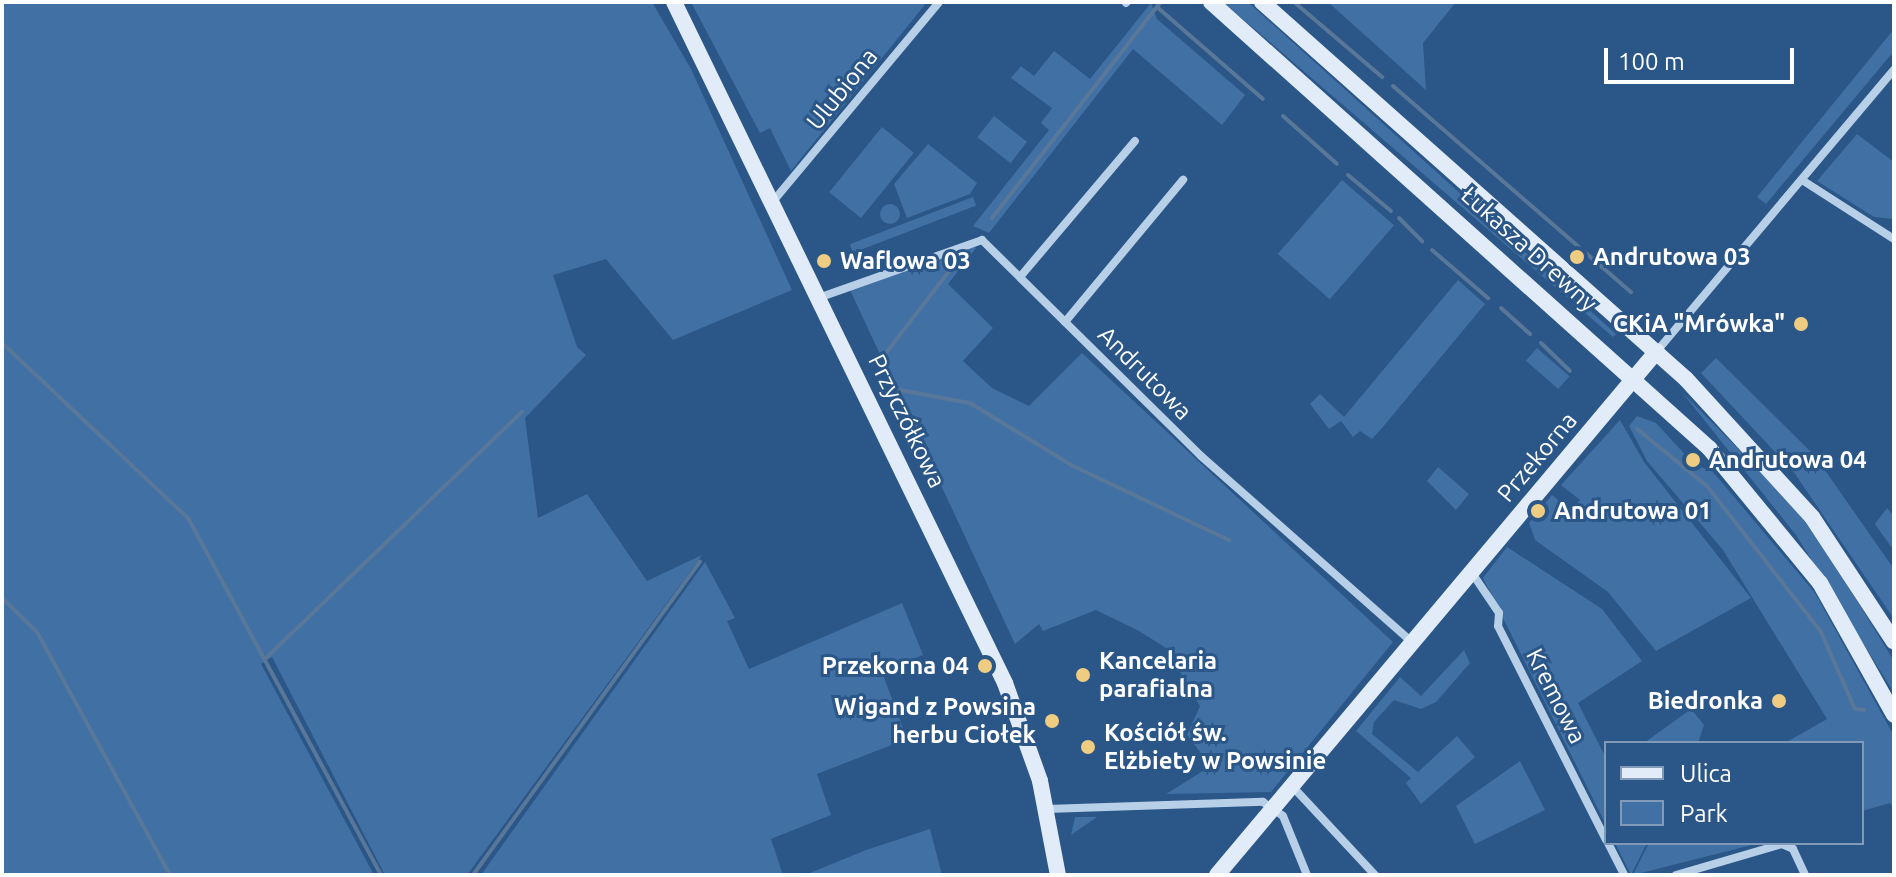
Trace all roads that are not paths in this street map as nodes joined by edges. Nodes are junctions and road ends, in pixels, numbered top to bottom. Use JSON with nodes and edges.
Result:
{"nodes":[{"id":1,"x":674,"y":2,"type":"edge"},
{"id":2,"x":939,"y":2,"type":"edge"},
{"id":3,"x":1211,"y":2,"type":"edge"},
{"id":4,"x":1262,"y":2,"type":"edge"},
{"id":5,"x":1894,"y":70,"type":"edge"},
{"id":6,"x":1135,"y":141,"type":"dead end"},
{"id":7,"x":1183,"y":180,"type":"dead end"},
{"id":8,"x":1802,"y":180,"type":"junction"},
{"id":9,"x":775,"y":199,"type":"junction"},
{"id":10,"x":1894,"y":239,"type":"edge"},
{"id":11,"x":1020,"y":277,"type":"junction"},
{"id":12,"x":821,"y":297,"type":"junction"},
{"id":13,"x":1065,"y":322,"type":"junction"},
{"id":14,"x":1657,"y":351,"type":"junction"},
{"id":15,"x":1636,"y":377,"type":"junction"},
{"id":16,"x":1472,"y":573,"type":"junction"},
{"id":17,"x":1894,"y":642,"type":"edge"},
{"id":18,"x":1413,"y":643,"type":"junction"},
{"id":19,"x":1894,"y":715,"type":"edge"},
{"id":20,"x":1292,"y":786,"type":"junction"},
{"id":21,"x":1274,"y":807,"type":"junction"},
{"id":22,"x":1047,"y":809,"type":"junction"},
{"id":23,"x":1604,"y":835,"type":"edge"},
{"id":24,"x":1609,"y":845,"type":"edge"},
{"id":25,"x":1779,"y":845,"type":"edge"},
{"id":26,"x":1784,"y":845,"type":"edge"},
{"id":27,"x":1058,"y":875,"type":"edge"},
{"id":28,"x":1217,"y":875,"type":"edge"},
{"id":29,"x":1307,"y":875,"type":"edge"},
{"id":30,"x":1375,"y":875,"type":"edge"},
{"id":31,"x":1624,"y":875,"type":"edge"},
{"id":32,"x":1676,"y":875,"type":"edge"},
{"id":33,"x":1805,"y":875,"type":"edge"}],
"edges":[{"from":1,"to":9,"type":"main road","name":"Przyczółkowa"},
{"from":2,"to":9,"type":"street","name":"Ulubiona"},
{"from":3,"to":15,"type":"main road","name":"Łukasza Drewny"},
{"from":4,"to":14,"type":"main road","name":"Łukasza Drewny"},
{"from":5,"to":8,"type":"street","name":"Przekorna"},
{"from":6,"to":11,"type":"street"},
{"from":7,"to":13,"type":"street"},
{"from":8,"to":10,"type":"street"},
{"from":8,"to":14,"type":"street","name":"Przekorna"},
{"from":9,"to":12,"type":"main road","name":"Przyczółkowa"},
{"from":11,"to":12,"type":"street","name":"Andrutowa"},
{"from":11,"to":13,"type":"street","name":"Andrutowa"},
{"from":12,"to":22,"type":"main road","name":"Przyczółkowa"},
{"from":13,"to":18,"type":"street","name":"Andrutowa"},
{"from":14,"to":15,"type":"main road","name":"Przekorna"},
{"from":14,"to":17,"type":"main road","name":"Łukasza Drewny"},
{"from":15,"to":16,"type":"main road","name":"Przekorna"},
{"from":15,"to":19,"type":"main road","name":"Łukasza Drewny"},
{"from":16,"to":18,"type":"main road","name":"Przekorna"},
{"from":16,"to":23,"type":"street","name":"Kremowa"},
{"from":18,"to":20,"type":"main road","name":"Przekorna"},
{"from":20,"to":21,"type":"main road","name":"Przekorna"},
{"from":20,"to":30,"type":"street"},
{"from":21,"to":22,"type":"street"},
{"from":21,"to":28,"type":"main road","name":"Przekorna"},
{"from":21,"to":29,"type":"street"},
{"from":22,"to":27,"type":"main road","name":"Przyczółkowa"},
{"from":24,"to":31,"type":"street","name":"Kremowa"},
{"from":25,"to":32,"type":"street"},
{"from":26,"to":33,"type":"street"}]}
